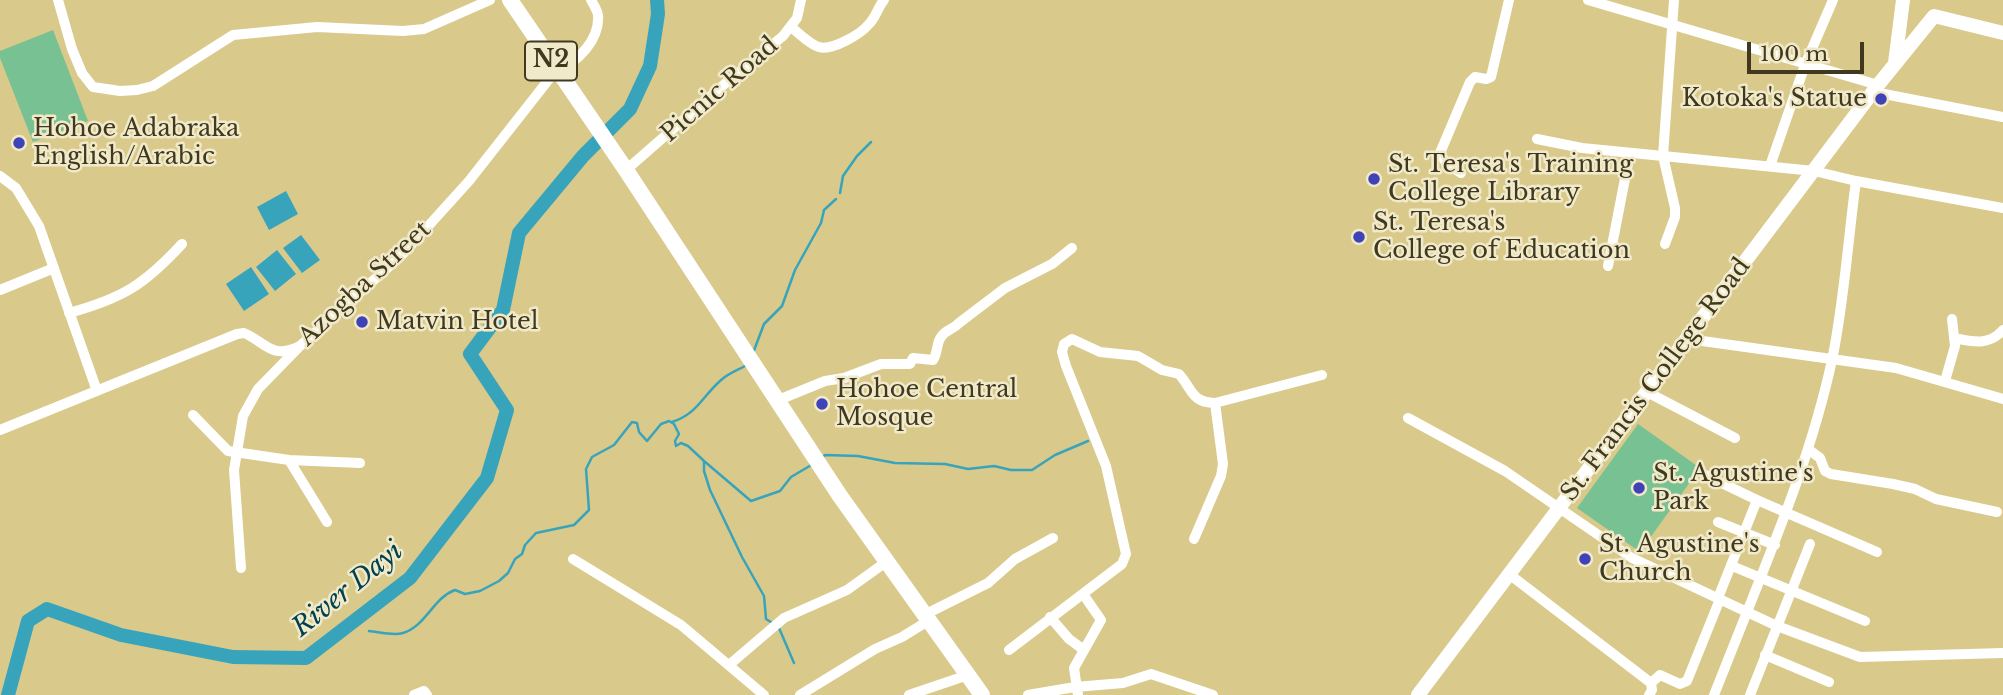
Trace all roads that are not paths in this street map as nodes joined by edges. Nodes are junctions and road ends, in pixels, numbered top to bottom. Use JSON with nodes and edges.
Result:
{"nodes":[{"id":1,"x":58,"y":0,"type":"edge"},
{"id":2,"x":489,"y":0,"type":"edge"},
{"id":3,"x":510,"y":0,"type":"edge"},
{"id":4,"x":591,"y":0,"type":"edge"},
{"id":5,"x":801,"y":0,"type":"edge"},
{"id":6,"x":884,"y":0,"type":"edge"},
{"id":7,"x":1509,"y":0,"type":"edge"},
{"id":8,"x":1588,"y":0,"type":"edge"},
{"id":9,"x":1674,"y":0,"type":"edge"},
{"id":10,"x":1833,"y":0,"type":"edge"},
{"id":11,"x":1903,"y":0,"type":"edge"},
{"id":12,"x":1673,"y":25,"type":"junction"},
{"id":13,"x":791,"y":27,"type":"junction"},
{"id":14,"x":2003,"y":33,"type":"edge"},
{"id":15,"x":1895,"y":64,"type":"junction"},
{"id":16,"x":1805,"y":65,"type":"junction"},
{"id":17,"x":556,"y":69,"type":"junction"},
{"id":18,"x":1876,"y":89,"type":"junction"},
{"id":19,"x":2003,"y":117,"type":"edge"},
{"id":20,"x":1536,"y":139,"type":"dead end"},
{"id":21,"x":1630,"y":153,"type":"junction"},
{"id":22,"x":1663,"y":156,"type":"junction"},
{"id":23,"x":1770,"y":166,"type":"junction"},
{"id":24,"x":626,"y":170,"type":"junction"},
{"id":25,"x":1814,"y":171,"type":"junction"},
{"id":26,"x":1461,"y":173,"type":"dead end"},
{"id":27,"x":0,"y":176,"type":"edge"},
{"id":28,"x":1856,"y":181,"type":"junction"},
{"id":29,"x":2003,"y":208,"type":"edge"},
{"id":30,"x":181,"y":244,"type":"dead end"},
{"id":31,"x":1665,"y":244,"type":"dead end"},
{"id":32,"x":1072,"y":248,"type":"dead end"},
{"id":33,"x":1608,"y":266,"type":"dead end"},
{"id":34,"x":54,"y":268,"type":"junction"},
{"id":35,"x":0,"y":290,"type":"edge"},
{"id":36,"x":69,"y":313,"type":"junction"},
{"id":37,"x":1952,"y":319,"type":"dead end"},
{"id":38,"x":2003,"y":330,"type":"edge"},
{"id":39,"x":1954,"y":338,"type":"junction"},
{"id":40,"x":1688,"y":339,"type":"junction"},
{"id":41,"x":299,"y":346,"type":"junction"},
{"id":42,"x":1832,"y":358,"type":"junction"},
{"id":43,"x":1322,"y":375,"type":"dead end"},
{"id":44,"x":1945,"y":381,"type":"junction"},
{"id":45,"x":97,"y":391,"type":"junction"},
{"id":46,"x":1647,"y":392,"type":"junction"},
{"id":47,"x":2003,"y":399,"type":"edge"},
{"id":48,"x":776,"y":401,"type":"junction"},
{"id":49,"x":1215,"y":403,"type":"junction"},
{"id":50,"x":193,"y":415,"type":"dead end"},
{"id":51,"x":1408,"y":418,"type":"dead end"},
{"id":52,"x":0,"y":430,"type":"edge"},
{"id":53,"x":1735,"y":438,"type":"dead end"},
{"id":54,"x":1808,"y":449,"type":"junction"},
{"id":55,"x":237,"y":452,"type":"junction"},
{"id":56,"x":289,"y":460,"type":"junction"},
{"id":57,"x":360,"y":463,"type":"dead end"},
{"id":58,"x":1705,"y":475,"type":"dead end"},
{"id":59,"x":1757,"y":500,"type":"junction"},
{"id":60,"x":1558,"y":509,"type":"junction"},
{"id":61,"x":1997,"y":512,"type":"dead end"},
{"id":62,"x":1787,"y":514,"type":"junction"},
{"id":63,"x":327,"y":522,"type":"dead end"},
{"id":64,"x":1718,"y":522,"type":"dead end"},
{"id":65,"x":1743,"y":532,"type":"junction"},
{"id":66,"x":1053,"y":538,"type":"dead end"},
{"id":67,"x":1194,"y":539,"type":"dead end"},
{"id":68,"x":1810,"y":544,"type":"dead end"},
{"id":69,"x":1775,"y":545,"type":"junction"},
{"id":70,"x":1877,"y":552,"type":"dead end"},
{"id":71,"x":573,"y":559,"type":"dead end"},
{"id":72,"x":886,"y":562,"type":"junction"},
{"id":73,"x":1732,"y":566,"type":"junction"},
{"id":74,"x":242,"y":568,"type":"dead end"},
{"id":75,"x":1509,"y":574,"type":"junction"},
{"id":76,"x":1761,"y":578,"type":"junction"},
{"id":77,"x":1791,"y":590,"type":"junction"},
{"id":78,"x":1083,"y":594,"type":"junction"},
{"id":79,"x":1719,"y":599,"type":"junction"},
{"id":80,"x":1747,"y":612,"type":"junction"},
{"id":81,"x":1050,"y":617,"type":"junction"},
{"id":82,"x":926,"y":618,"type":"junction"},
{"id":83,"x":1865,"y":621,"type":"dead end"},
{"id":84,"x":1777,"y":626,"type":"junction"},
{"id":85,"x":1009,"y":650,"type":"dead end"},
{"id":86,"x":1084,"y":650,"type":"junction"},
{"id":87,"x":2003,"y":653,"type":"edge"},
{"id":88,"x":1765,"y":655,"type":"junction"},
{"id":89,"x":729,"y":665,"type":"junction"},
{"id":90,"x":968,"y":675,"type":"junction"},
{"id":91,"x":1829,"y":682,"type":"dead end"},
{"id":92,"x":1650,"y":689,"type":"edge"},
{"id":93,"x":1076,"y":691,"type":"edge"},
{"id":94,"x":414,"y":695,"type":"edge"},
{"id":95,"x":427,"y":695,"type":"edge"},
{"id":96,"x":764,"y":695,"type":"edge"},
{"id":97,"x":800,"y":695,"type":"edge"},
{"id":98,"x":909,"y":695,"type":"edge"},
{"id":99,"x":982,"y":695,"type":"edge"},
{"id":100,"x":1028,"y":695,"type":"edge"},
{"id":101,"x":1213,"y":695,"type":"edge"},
{"id":102,"x":1418,"y":695,"type":"edge"},
{"id":103,"x":1714,"y":695,"type":"edge"},
{"id":104,"x":1750,"y":695,"type":"edge"}],
"edges":[{"from":1,"to":2,"type":"street"},
{"from":3,"to":17,"type":"highway","number":"N2"},
{"from":4,"to":17,"type":"street","name":"Azogba Street"},
{"from":5,"to":13,"type":"street","name":"Picnic Road"},
{"from":6,"to":13,"type":"street"},
{"from":7,"to":26,"type":"street"},
{"from":8,"to":12,"type":"street"},
{"from":9,"to":12,"type":"street"},
{"from":10,"to":16,"type":"street"},
{"from":11,"to":15,"type":"main road"},
{"from":12,"to":16,"type":"street"},
{"from":12,"to":22,"type":"street"},
{"from":13,"to":24,"type":"street","name":"Picnic Road"},
{"from":14,"to":15,"type":"main road","name":"St. Francis College Road"},
{"from":15,"to":18,"type":"main road","name":"St. Francis College Road"},
{"from":16,"to":18,"type":"street"},
{"from":16,"to":23,"type":"street"},
{"from":17,"to":24,"type":"highway","number":"N2"},
{"from":17,"to":41,"type":"street","name":"Azogba Street"},
{"from":18,"to":19,"type":"street"},
{"from":18,"to":25,"type":"main road","name":"St. Francis College Road"},
{"from":20,"to":21,"type":"street"},
{"from":21,"to":22,"type":"street"},
{"from":21,"to":33,"type":"street"},
{"from":22,"to":23,"type":"street"},
{"from":22,"to":31,"type":"street"},
{"from":23,"to":25,"type":"street"},
{"from":24,"to":48,"type":"highway","number":"N2"},
{"from":25,"to":28,"type":"street"},
{"from":25,"to":40,"type":"main road","name":"St. Francis College Road"},
{"from":27,"to":34,"type":"street"},
{"from":28,"to":29,"type":"street"},
{"from":28,"to":42,"type":"street"},
{"from":30,"to":36,"type":"street"},
{"from":32,"to":48,"type":"street"},
{"from":34,"to":35,"type":"street"},
{"from":34,"to":36,"type":"street"},
{"from":36,"to":45,"type":"street"},
{"from":37,"to":39,"type":"street"},
{"from":38,"to":39,"type":"street"},
{"from":39,"to":44,"type":"street"},
{"from":40,"to":42,"type":"street"},
{"from":40,"to":46,"type":"main road","name":"St. Francis College Road"},
{"from":41,"to":45,"type":"street","name":"Azogba Street"},
{"from":41,"to":55,"type":"street"},
{"from":42,"to":44,"type":"street"},
{"from":42,"to":54,"type":"street"},
{"from":43,"to":49,"type":"street"},
{"from":44,"to":47,"type":"street"},
{"from":45,"to":52,"type":"street","name":"Azogba Street"},
{"from":46,"to":53,"type":"street"},
{"from":46,"to":60,"type":"main road","name":"St. Francis College Road"},
{"from":48,"to":72,"type":"highway","number":"N2"},
{"from":49,"to":67,"type":"street"},
{"from":49,"to":78,"type":"street"},
{"from":50,"to":55,"type":"street"},
{"from":51,"to":60,"type":"street"},
{"from":54,"to":61,"type":"street"},
{"from":54,"to":62,"type":"street"},
{"from":55,"to":56,"type":"street"},
{"from":55,"to":74,"type":"street"},
{"from":56,"to":57,"type":"street"},
{"from":56,"to":63,"type":"street"},
{"from":58,"to":59,"type":"street"},
{"from":59,"to":62,"type":"street"},
{"from":59,"to":65,"type":"street"},
{"from":60,"to":75,"type":"main road","name":"St. Francis College Road"},
{"from":60,"to":79,"type":"street"},
{"from":62,"to":69,"type":"street"},
{"from":62,"to":70,"type":"street"},
{"from":64,"to":65,"type":"street"},
{"from":65,"to":69,"type":"street"},
{"from":65,"to":73,"type":"street"},
{"from":66,"to":82,"type":"street"},
{"from":68,"to":77,"type":"street"},
{"from":69,"to":76,"type":"street"},
{"from":71,"to":89,"type":"street"},
{"from":72,"to":82,"type":"highway","number":"N2"},
{"from":72,"to":89,"type":"street"},
{"from":73,"to":76,"type":"street"},
{"from":73,"to":79,"type":"street"},
{"from":75,"to":92,"type":"street"},
{"from":75,"to":102,"type":"main road","name":"St. Francis College Road"},
{"from":76,"to":77,"type":"street"},
{"from":76,"to":80,"type":"street"},
{"from":77,"to":83,"type":"street"},
{"from":77,"to":84,"type":"street"},
{"from":78,"to":81,"type":"street"},
{"from":78,"to":86,"type":"street"},
{"from":79,"to":80,"type":"street"},
{"from":79,"to":92,"type":"street"},
{"from":80,"to":84,"type":"street"},
{"from":80,"to":103,"type":"street"},
{"from":81,"to":85,"type":"street"},
{"from":81,"to":86,"type":"street"},
{"from":82,"to":90,"type":"highway","number":"N2"},
{"from":82,"to":97,"type":"street"},
{"from":84,"to":87,"type":"street"},
{"from":84,"to":88,"type":"street"},
{"from":86,"to":93,"type":"street"},
{"from":88,"to":91,"type":"street"},
{"from":88,"to":104,"type":"street"},
{"from":89,"to":96,"type":"street"},
{"from":90,"to":98,"type":"street"},
{"from":90,"to":99,"type":"highway","number":"N2"},
{"from":93,"to":100,"type":"street"},
{"from":93,"to":101,"type":"street"},
{"from":94,"to":95,"type":"street"}]}
